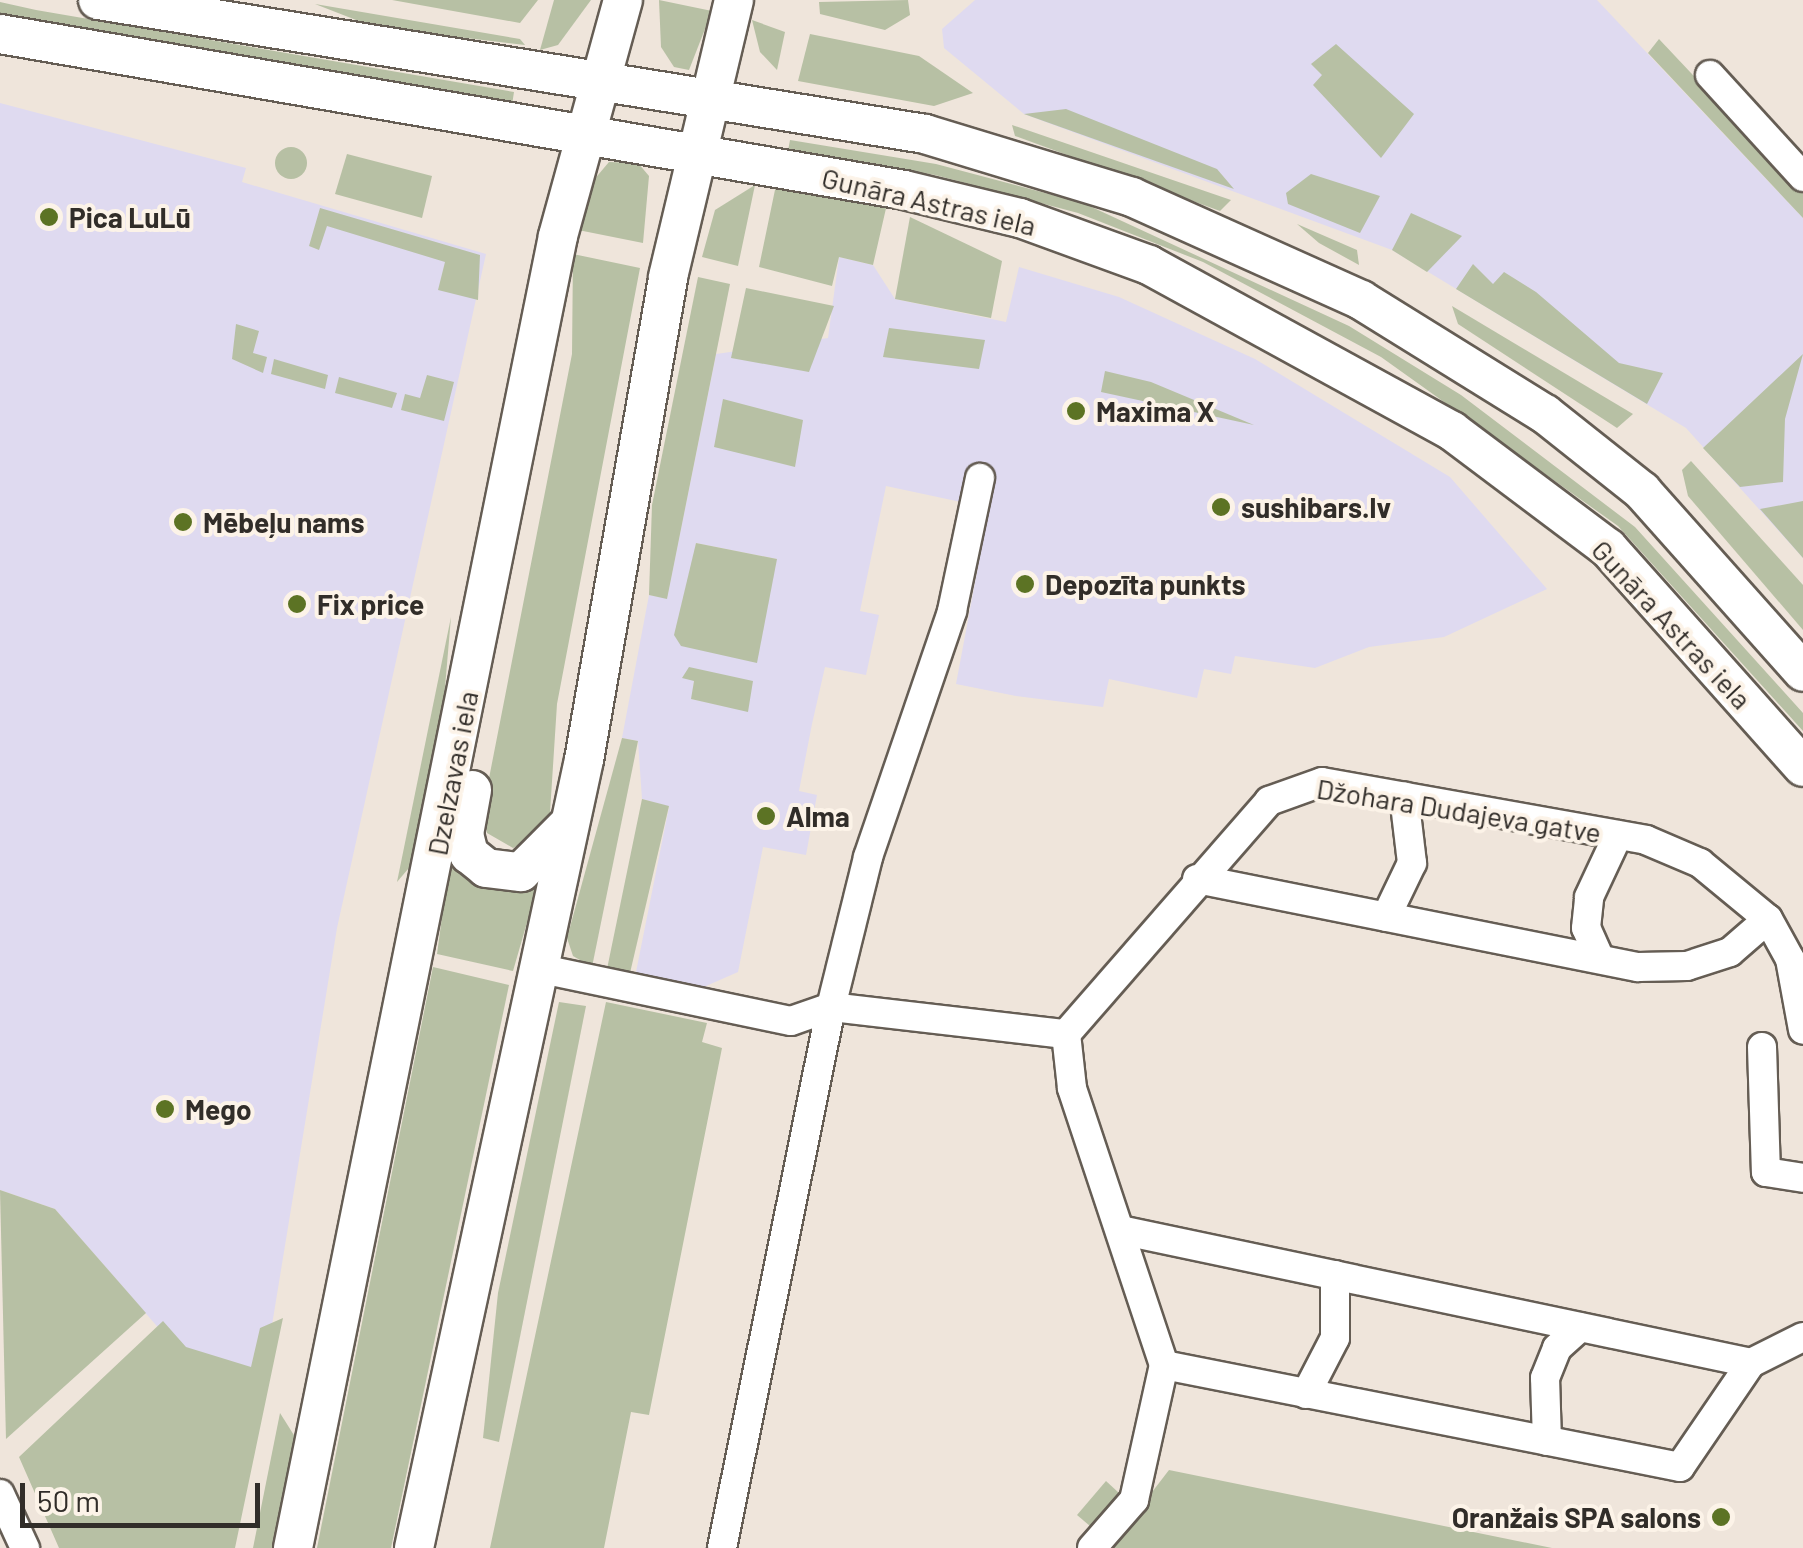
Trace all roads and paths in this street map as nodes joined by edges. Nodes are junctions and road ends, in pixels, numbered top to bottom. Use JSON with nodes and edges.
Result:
{"nodes":[{"id":1,"x":98,"y":0,"type":"edge"},
{"id":2,"x":622,"y":0,"type":"edge"},
{"id":3,"x":734,"y":0,"type":"edge"},
{"id":4,"x":0,"y":34,"type":"edge"},
{"id":5,"x":1710,"y":76,"type":"dead end"},
{"id":6,"x":597,"y":83,"type":"junction"},
{"id":7,"x":710,"y":101,"type":"junction"},
{"id":8,"x":580,"y":139,"type":"junction"},
{"id":9,"x":696,"y":156,"type":"junction"},
{"id":10,"x":1803,"y":177,"type":"edge"},
{"id":11,"x":538,"y":343,"type":"junction"},
{"id":12,"x":980,"y":478,"type":"dead end"},
{"id":13,"x":1803,"y":672,"type":"edge"},
{"id":14,"x":1803,"y":767,"type":"edge"},
{"id":15,"x":1404,"y":796,"type":"junction"},
{"id":16,"x":572,"y":818,"type":"junction"},
{"id":17,"x":1618,"y":835,"type":"junction"},
{"id":18,"x":1196,"y":879,"type":"junction"},
{"id":19,"x":1386,"y":917,"type":"junction"},
{"id":20,"x":1768,"y":919,"type":"junction"},
{"id":21,"x":1600,"y":959,"type":"junction"},
{"id":22,"x":538,"y":968,"type":"junction"},
{"id":23,"x":831,"y":1007,"type":"junction"},
{"id":24,"x":1803,"y":1030,"type":"edge"},
{"id":25,"x":1066,"y":1034,"type":"junction"},
{"id":26,"x":1762,"y":1047,"type":"dead end"},
{"id":27,"x":1803,"y":1178,"type":"edge"},
{"id":28,"x":1120,"y":1230,"type":"junction"},
{"id":29,"x":1334,"y":1275,"type":"junction"},
{"id":30,"x":1580,"y":1327,"type":"junction"},
{"id":31,"x":1803,"y":1336,"type":"edge"},
{"id":32,"x":1751,"y":1362,"type":"junction"},
{"id":33,"x":1164,"y":1365,"type":"junction"},
{"id":34,"x":1306,"y":1394,"type":"junction"},
{"id":35,"x":1546,"y":1441,"type":"junction"},
{"id":36,"x":0,"y":1494,"type":"edge"},
{"id":37,"x":25,"y":1548,"type":"edge"},
{"id":38,"x":292,"y":1548,"type":"edge"},
{"id":39,"x":414,"y":1548,"type":"edge"},
{"id":40,"x":722,"y":1548,"type":"edge"},
{"id":41,"x":1092,"y":1548,"type":"edge"}],
"edges":[{"from":1,"to":6,"type":"main road","name":"Gunāra Astras iela"},
{"from":2,"to":6,"type":"main road","name":"Dzelzavas iela"},
{"from":3,"to":7,"type":"main road"},
{"from":4,"to":8,"type":"main road","name":"Gunāra Astras iela"},
{"from":5,"to":10,"type":"street"},
{"from":6,"to":7,"type":"main road","name":"Gunāra Astras iela"},
{"from":6,"to":8,"type":"main road","name":"Dzelzavas iela"},
{"from":7,"to":9,"type":"main road"},
{"from":7,"to":13,"type":"main road","name":"Gunāra Astras iela"},
{"from":8,"to":9,"type":"main road","name":"Gunāra Astras iela"},
{"from":8,"to":11,"type":"main road","name":"Dzelzavas iela"},
{"from":9,"to":14,"type":"main road","name":"Gunāra Astras iela"},
{"from":9,"to":16,"type":"main road"},
{"from":11,"to":16,"type":"main road"},
{"from":11,"to":38,"type":"main road","name":"Dzelzavas iela"},
{"from":12,"to":23,"type":"street"},
{"from":15,"to":17,"type":"street","name":"Džohara Dudajeva gatve"},
{"from":15,"to":18,"type":"street","name":"Džohara Dudajeva gatve"},
{"from":15,"to":19,"type":"street"},
{"from":16,"to":22,"type":"main road"},
{"from":17,"to":20,"type":"street","name":"Džohara Dudajeva gatve"},
{"from":17,"to":21,"type":"street"},
{"from":18,"to":19,"type":"street"},
{"from":18,"to":25,"type":"street","name":"Džohara Dudajeva gatve"},
{"from":19,"to":21,"type":"street"},
{"from":20,"to":21,"type":"street"},
{"from":20,"to":24,"type":"street","name":"Džohara Dudajeva gatve"},
{"from":22,"to":23,"type":"street"},
{"from":22,"to":39,"type":"main road"},
{"from":23,"to":25,"type":"street"},
{"from":23,"to":40,"type":"street"},
{"from":25,"to":28,"type":"street"},
{"from":26,"to":27,"type":"street"},
{"from":28,"to":29,"type":"street"},
{"from":28,"to":33,"type":"street"},
{"from":29,"to":30,"type":"street"},
{"from":29,"to":34,"type":"street"},
{"from":30,"to":32,"type":"street"},
{"from":30,"to":35,"type":"street"},
{"from":31,"to":32,"type":"street"},
{"from":32,"to":35,"type":"street"},
{"from":33,"to":34,"type":"street"},
{"from":33,"to":41,"type":"street"},
{"from":34,"to":35,"type":"street"},
{"from":36,"to":37,"type":"street"}]}
